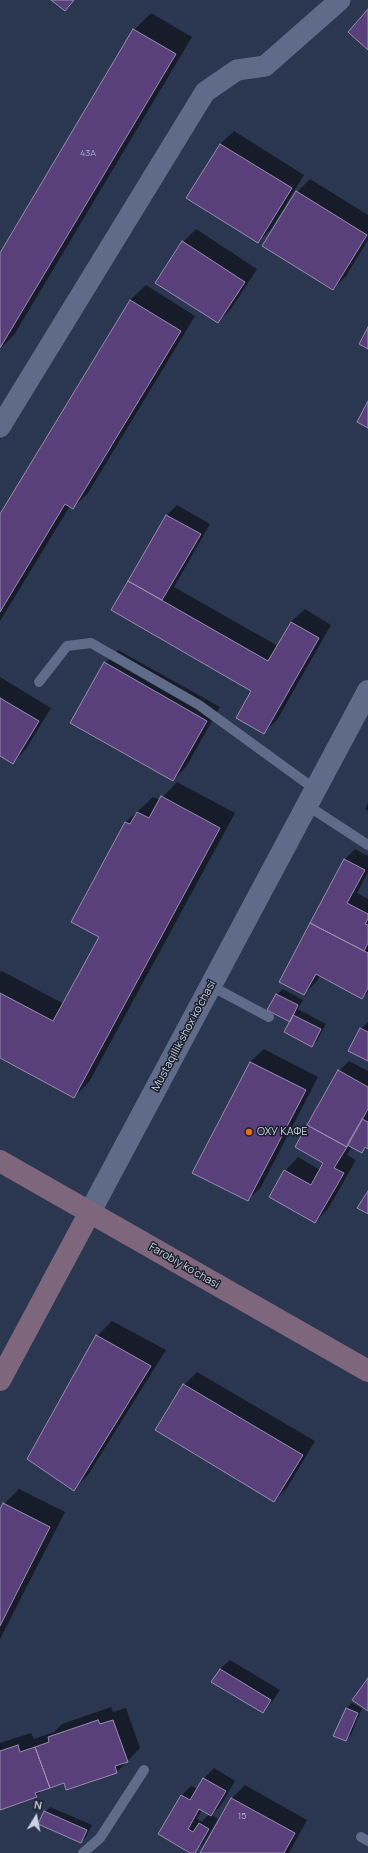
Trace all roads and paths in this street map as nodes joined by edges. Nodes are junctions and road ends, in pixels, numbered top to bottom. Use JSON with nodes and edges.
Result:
{"nodes":[{"id":1,"x":340,"y":0,"type":"edge"},
{"id":2,"x":3,"y":413,"type":"edge"},
{"id":3,"x":39,"y":682,"type":"dead end"},
{"id":4,"x":368,"y":691,"type":"edge"},
{"id":5,"x":312,"y":798,"type":"junction"},
{"id":6,"x":368,"y":846,"type":"edge"},
{"id":7,"x":211,"y":986,"type":"junction"},
{"id":8,"x":269,"y":1017,"type":"dead end"},
{"id":9,"x":0,"y":1161,"type":"edge"},
{"id":10,"x":90,"y":1212,"type":"junction"},
{"id":11,"x":368,"y":1371,"type":"edge"},
{"id":12,"x":0,"y":1380,"type":"edge"},
{"id":13,"x":144,"y":1770,"type":"dead end"},
{"id":14,"x":83,"y":1853,"type":"edge"}],
"edges":[{"from":1,"to":2,"type":"street"},
{"from":3,"to":5,"type":"lane"},
{"from":4,"to":5,"type":"street","name":"Mustaqillik shox ko'chasi"},
{"from":5,"to":6,"type":"lane"},
{"from":5,"to":7,"type":"street","name":"Mustaqillik shox ko'chasi"},
{"from":7,"to":8,"type":"lane"},
{"from":7,"to":10,"type":"street","name":"Mustaqillik shox ko'chasi"},
{"from":9,"to":10,"type":"main road","name":"Farobiy ko'chasi"},
{"from":10,"to":11,"type":"main road","name":"Farobiy ko'chasi"},
{"from":10,"to":12,"type":"main road","name":"Mustaqillik shox ko'chasi"},
{"from":13,"to":14,"type":"lane"}]}
